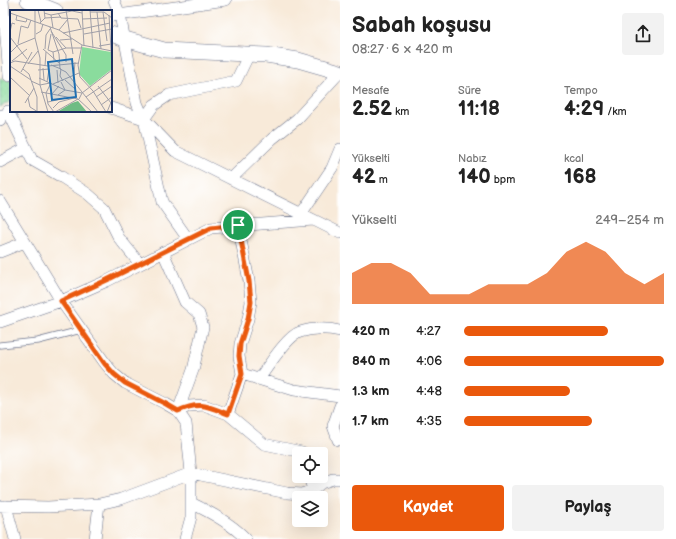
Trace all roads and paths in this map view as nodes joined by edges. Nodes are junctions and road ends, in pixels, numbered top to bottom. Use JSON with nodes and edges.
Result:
{"nodes":[{"id":1,"x":3,"y":0,"type":"edge"},
{"id":2,"x":28,"y":0,"type":"edge"},
{"id":3,"x":114,"y":0,"type":"edge"},
{"id":4,"x":226,"y":0,"type":"edge"},
{"id":5,"x":53,"y":10,"type":"edge"},
{"id":6,"x":115,"y":16,"type":"edge"},
{"id":7,"x":118,"y":37,"type":"edge"},
{"id":8,"x":248,"y":54,"type":"junction"},
{"id":9,"x":340,"y":72,"type":"edge"},
{"id":10,"x":7,"y":75,"type":"edge"},
{"id":11,"x":112,"y":108,"type":"edge"},
{"id":12,"x":4,"y":114,"type":"edge"},
{"id":13,"x":144,"y":119,"type":"junction"},
{"id":14,"x":26,"y":148,"type":"junction"},
{"id":15,"x":340,"y":149,"type":"edge"},
{"id":16,"x":0,"y":162,"type":"edge"},
{"id":17,"x":231,"y":179,"type":"junction"},
{"id":18,"x":0,"y":201,"type":"edge"},
{"id":19,"x":301,"y":214,"type":"junction"},
{"id":20,"x":313,"y":220,"type":"junction"},
{"id":21,"x":238,"y":225,"type":"junction"},
{"id":22,"x":340,"y":234,"type":"edge"},
{"id":23,"x":188,"y":239,"type":"junction"},
{"id":24,"x":25,"y":242,"type":"junction"},
{"id":25,"x":0,"y":252,"type":"edge"},
{"id":26,"x":163,"y":252,"type":"junction"},
{"id":27,"x":140,"y":264,"type":"junction"},
{"id":28,"x":61,"y":301,"type":"junction"},
{"id":29,"x":0,"y":322,"type":"edge"},
{"id":30,"x":81,"y":330,"type":"junction"},
{"id":31,"x":340,"y":331,"type":"edge"},
{"id":32,"x":0,"y":346,"type":"edge"},
{"id":33,"x":242,"y":374,"type":"junction"},
{"id":34,"x":259,"y":379,"type":"junction"},
{"id":35,"x":340,"y":396,"type":"edge"},
{"id":36,"x":340,"y":406,"type":"edge"},
{"id":37,"x":178,"y":411,"type":"junction"},
{"id":38,"x":228,"y":414,"type":"junction"},
{"id":39,"x":340,"y":440,"type":"edge"},
{"id":40,"x":292,"y":450,"type":"edge"},
{"id":41,"x":191,"y":473,"type":"junction"},
{"id":42,"x":340,"y":479,"type":"edge"},
{"id":43,"x":311,"y":483,"type":"edge"},
{"id":44,"x":313,"y":490,"type":"junction"},
{"id":45,"x":190,"y":503,"type":"junction"},
{"id":46,"x":99,"y":504,"type":"junction"},
{"id":47,"x":3,"y":506,"type":"edge"},
{"id":48,"x":15,"y":539,"type":"edge"},
{"id":49,"x":95,"y":539,"type":"edge"},
{"id":50,"x":185,"y":539,"type":"edge"},
{"id":51,"x":246,"y":539,"type":"edge"}],
"edges":[{"from":1,"to":10,"type":"street"},
{"from":2,"to":5,"type":"street"},
{"from":3,"to":6,"type":"street"},
{"from":4,"to":6,"type":"street"},
{"from":6,"to":7,"type":"street"},
{"from":7,"to":8,"type":"street"},
{"from":7,"to":13,"type":"street"},
{"from":8,"to":9,"type":"street"},
{"from":8,"to":13,"type":"street"},
{"from":9,"to":17,"type":"street"},
{"from":11,"to":13,"type":"street"},
{"from":12,"to":14,"type":"street"},
{"from":13,"to":17,"type":"street"},
{"from":13,"to":23,"type":"street"},
{"from":14,"to":16,"type":"street"},
{"from":14,"to":27,"type":"street"},
{"from":15,"to":19,"type":"street"},
{"from":17,"to":19,"type":"street"},
{"from":18,"to":24,"type":"street"},
{"from":19,"to":20,"type":"street"},
{"from":20,"to":21,"type":"street"},
{"from":20,"to":22,"type":"street"},
{"from":21,"to":23,"type":"street"},
{"from":21,"to":33,"type":"street"},
{"from":23,"to":26,"type":"street"},
{"from":24,"to":25,"type":"street"},
{"from":24,"to":28,"type":"street"},
{"from":26,"to":27,"type":"street"},
{"from":26,"to":37,"type":"street"},
{"from":27,"to":28,"type":"street"},
{"from":28,"to":29,"type":"street"},
{"from":28,"to":30,"type":"street"},
{"from":30,"to":32,"type":"lane"},
{"from":30,"to":37,"type":"street"},
{"from":31,"to":34,"type":"street"},
{"from":33,"to":34,"type":"street"},
{"from":33,"to":38,"type":"street"},
{"from":34,"to":35,"type":"street"},
{"from":36,"to":39,"type":"street"},
{"from":37,"to":38,"type":"street"},
{"from":37,"to":41,"type":"street"},
{"from":38,"to":40,"type":"street"},
{"from":41,"to":44,"type":"street"},
{"from":41,"to":45,"type":"street"},
{"from":41,"to":46,"type":"street"},
{"from":42,"to":44,"type":"street"},
{"from":43,"to":44,"type":"street"},
{"from":45,"to":50,"type":"street"},
{"from":45,"to":51,"type":"street"},
{"from":46,"to":47,"type":"street"},
{"from":46,"to":49,"type":"street"},
{"from":47,"to":48,"type":"street"}]}
